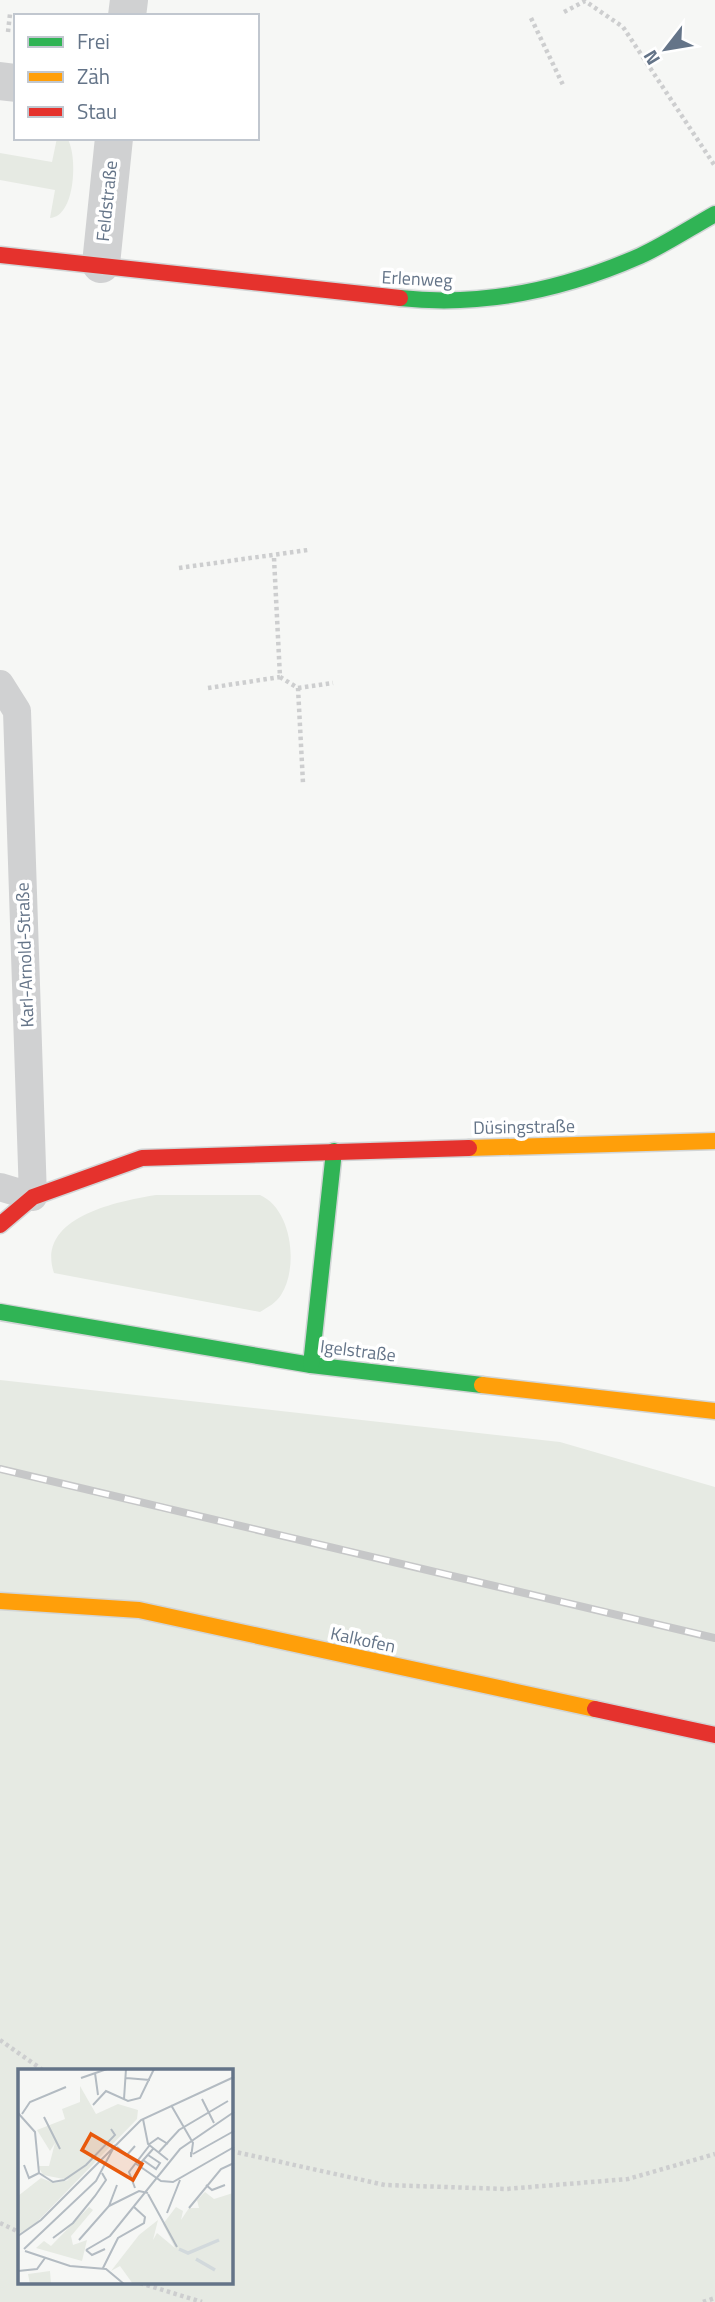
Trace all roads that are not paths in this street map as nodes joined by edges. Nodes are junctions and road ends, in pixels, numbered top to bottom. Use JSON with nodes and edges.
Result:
{"nodes":[{"id":1,"x":114,"y":140,"type":"edge"},
{"id":2,"x":715,"y":214,"type":"edge"},
{"id":3,"x":0,"y":255,"type":"edge"},
{"id":4,"x":101,"y":264,"type":"junction"},
{"id":5,"x":0,"y":684,"type":"edge"},
{"id":6,"x":715,"y":1141,"type":"edge"},
{"id":7,"x":334,"y":1151,"type":"junction"},
{"id":8,"x":0,"y":1187,"type":"edge"},
{"id":9,"x":33,"y":1197,"type":"junction"},
{"id":10,"x":0,"y":1225,"type":"edge"},
{"id":11,"x":0,"y":1312,"type":"edge"},
{"id":12,"x":312,"y":1365,"type":"junction"},
{"id":13,"x":715,"y":1411,"type":"edge"},
{"id":14,"x":0,"y":1601,"type":"edge"},
{"id":15,"x":715,"y":1735,"type":"edge"}],
"edges":[{"from":1,"to":4,"type":"street","name":"Feldstraße"},
{"from":2,"to":4,"type":"main road","name":"Erlenweg"},
{"from":3,"to":4,"type":"main road","name":"Erlenweg"},
{"from":5,"to":9,"type":"lane","name":"Karl-Arnold-Straße"},
{"from":6,"to":7,"type":"main road","name":"Düsingstraße"},
{"from":7,"to":9,"type":"main road","name":"Düsingstraße"},
{"from":7,"to":12,"type":"main road"},
{"from":8,"to":9,"type":"lane"},
{"from":9,"to":10,"type":"main road","name":"Düsingstraße"},
{"from":11,"to":12,"type":"main road","name":"Igelstraße"},
{"from":12,"to":13,"type":"main road","name":"Igelstraße"},
{"from":14,"to":15,"type":"main road","name":"Kalkofen"}]}
